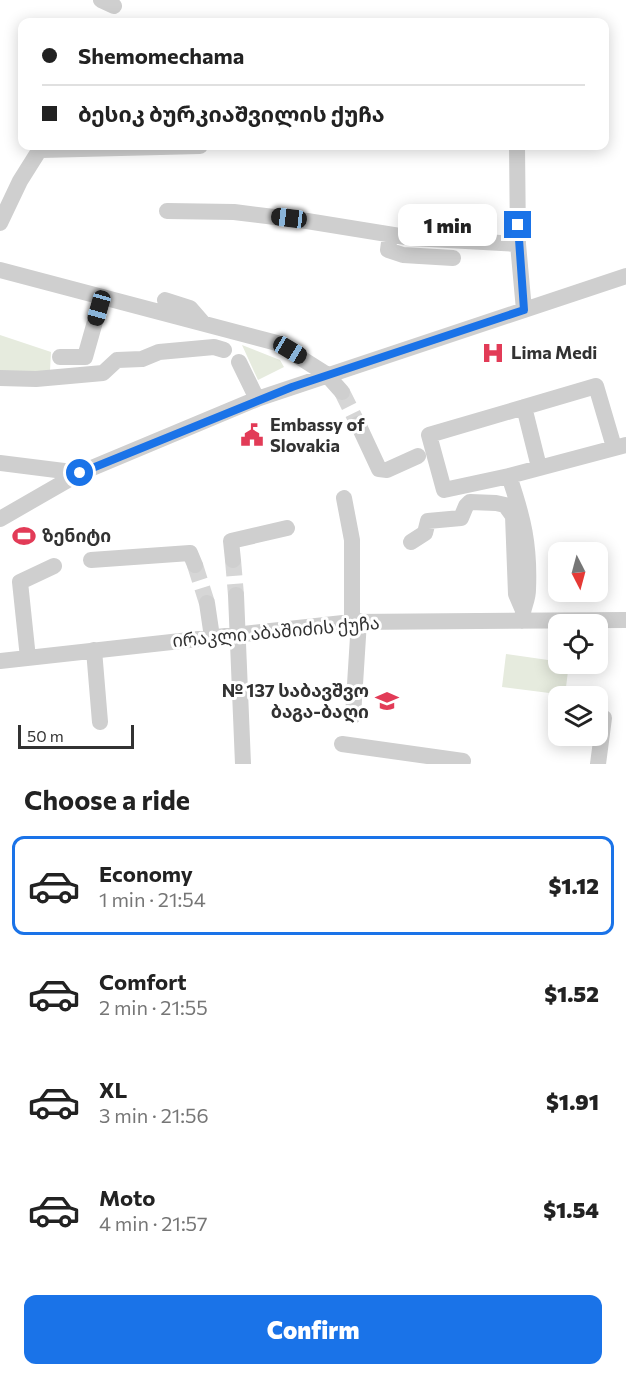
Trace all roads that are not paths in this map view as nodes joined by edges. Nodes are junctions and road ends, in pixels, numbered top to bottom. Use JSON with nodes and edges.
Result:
{"nodes":[{"id":1,"x":40,"y":150,"type":"edge"},
{"id":2,"x":517,"y":150,"type":"edge"},
{"id":3,"x":167,"y":211,"type":"dead end"},
{"id":4,"x":0,"y":223,"type":"edge"},
{"id":5,"x":390,"y":235,"type":"junction"},
{"id":6,"x":518,"y":244,"type":"junction"},
{"id":7,"x":453,"y":258,"type":"dead end"},
{"id":8,"x":0,"y":270,"type":"edge"},
{"id":9,"x":626,"y":276,"type":"edge"},
{"id":10,"x":102,"y":297,"type":"junction"},
{"id":11,"x":165,"y":300,"type":"dead end"},
{"id":12,"x":524,"y":310,"type":"junction"},
{"id":13,"x":203,"y":323,"type":"junction"},
{"id":14,"x":224,"y":350,"type":"dead end"},
{"id":15,"x":60,"y":357,"type":"dead end"},
{"id":16,"x":239,"y":362,"type":"dead end"},
{"id":17,"x":326,"y":374,"type":"junction"},
{"id":18,"x":0,"y":378,"type":"edge"},
{"id":19,"x":342,"y":392,"type":"tunnel mouth"},
{"id":20,"x":257,"y":399,"type":"junction"},
{"id":21,"x":524,"y":407,"type":"junction"},
{"id":22,"x":358,"y":424,"type":"tunnel mouth"},
{"id":23,"x":620,"y":446,"type":"edge"},
{"id":24,"x":418,"y":456,"type":"dead end"},
{"id":25,"x":0,"y":463,"type":"edge"},
{"id":26,"x":539,"y":467,"type":"junction"},
{"id":27,"x":80,"y":473,"type":"junction"},
{"id":28,"x":509,"y":476,"type":"junction"},
{"id":29,"x":344,"y":498,"type":"dead end"},
{"id":30,"x":0,"y":519,"type":"edge"},
{"id":31,"x":287,"y":528,"type":"dead end"},
{"id":32,"x":411,"y":542,"type":"dead end"},
{"id":33,"x":90,"y":560,"type":"dead end"},
{"id":34,"x":233,"y":560,"type":"tunnel mouth"},
{"id":35,"x":195,"y":565,"type":"dead end"},
{"id":36,"x":54,"y":566,"type":"dead end"},
{"id":37,"x":236,"y":595,"type":"tunnel mouth"},
{"id":38,"x":207,"y":603,"type":"tunnel mouth"},
{"id":39,"x":522,"y":614,"type":"junction"},
{"id":40,"x":626,"y":620,"type":"edge"},
{"id":41,"x":355,"y":622,"type":"junction"},
{"id":42,"x":238,"y":634,"type":"junction"},
{"id":43,"x":212,"y":637,"type":"junction"},
{"id":44,"x":94,"y":650,"type":"junction"},
{"id":45,"x":28,"y":658,"type":"junction"},
{"id":46,"x":0,"y":661,"type":"edge"},
{"id":47,"x":353,"y":716,"type":"dead end"},
{"id":48,"x":100,"y":722,"type":"dead end"},
{"id":49,"x":342,"y":744,"type":"dead end"},
{"id":50,"x":600,"y":746,"type":"edge"},
{"id":51,"x":243,"y":764,"type":"edge"},
{"id":52,"x":462,"y":764,"type":"edge"},
{"id":53,"x":598,"y":764,"type":"edge"}],
"edges":[{"from":1,"to":4,"type":"street"},
{"from":2,"to":6,"type":"street"},
{"from":3,"to":5,"type":"street"},
{"from":5,"to":6,"type":"street"},
{"from":5,"to":7,"type":"street"},
{"from":6,"to":12,"type":"street"},
{"from":8,"to":10,"type":"street"},
{"from":9,"to":12,"type":"street"},
{"from":10,"to":13,"type":"street"},
{"from":10,"to":15,"type":"street"},
{"from":11,"to":13,"type":"street"},
{"from":12,"to":17,"type":"street"},
{"from":13,"to":17,"type":"street"},
{"from":14,"to":18,"type":"street"},
{"from":16,"to":20,"type":"street"},
{"from":17,"to":19,"type":"street"},
{"from":17,"to":20,"type":"street"},
{"from":20,"to":27,"type":"street"},
{"from":21,"to":23,"type":"street"},
{"from":21,"to":26,"type":"street"},
{"from":21,"to":28,"type":"street"},
{"from":22,"to":24,"type":"street"},
{"from":23,"to":26,"type":"street"},
{"from":25,"to":27,"type":"street"},
{"from":26,"to":28,"type":"street"},
{"from":27,"to":30,"type":"street"},
{"from":28,"to":39,"type":"street"},
{"from":29,"to":41,"type":"street"},
{"from":31,"to":34,"type":"street"},
{"from":32,"to":39,"type":"street"},
{"from":33,"to":35,"type":"street"},
{"from":36,"to":45,"type":"street"},
{"from":37,"to":42,"type":"street"},
{"from":38,"to":43,"type":"street"},
{"from":39,"to":40,"type":"street","name":"ირაკლი აბაშიძის ქუჩა"},
{"from":39,"to":41,"type":"street","name":"ირაკლი აბაშიძის ქუჩა"},
{"from":41,"to":42,"type":"street","name":"ირაკლი აბაშიძის ქუჩა"},
{"from":41,"to":47,"type":"street"},
{"from":42,"to":43,"type":"street","name":"ირაკლი აბაშიძის ქუჩა"},
{"from":42,"to":51,"type":"street"},
{"from":43,"to":44,"type":"street","name":"ირაკლი აბაშიძის ქუჩა"},
{"from":44,"to":45,"type":"street","name":"ირაკლი აბაშიძის ქუჩა"},
{"from":44,"to":48,"type":"street"},
{"from":45,"to":46,"type":"street","name":"ირაკლი აბაშიძის ქუჩა"},
{"from":49,"to":52,"type":"street"},
{"from":50,"to":53,"type":"street"}]}
